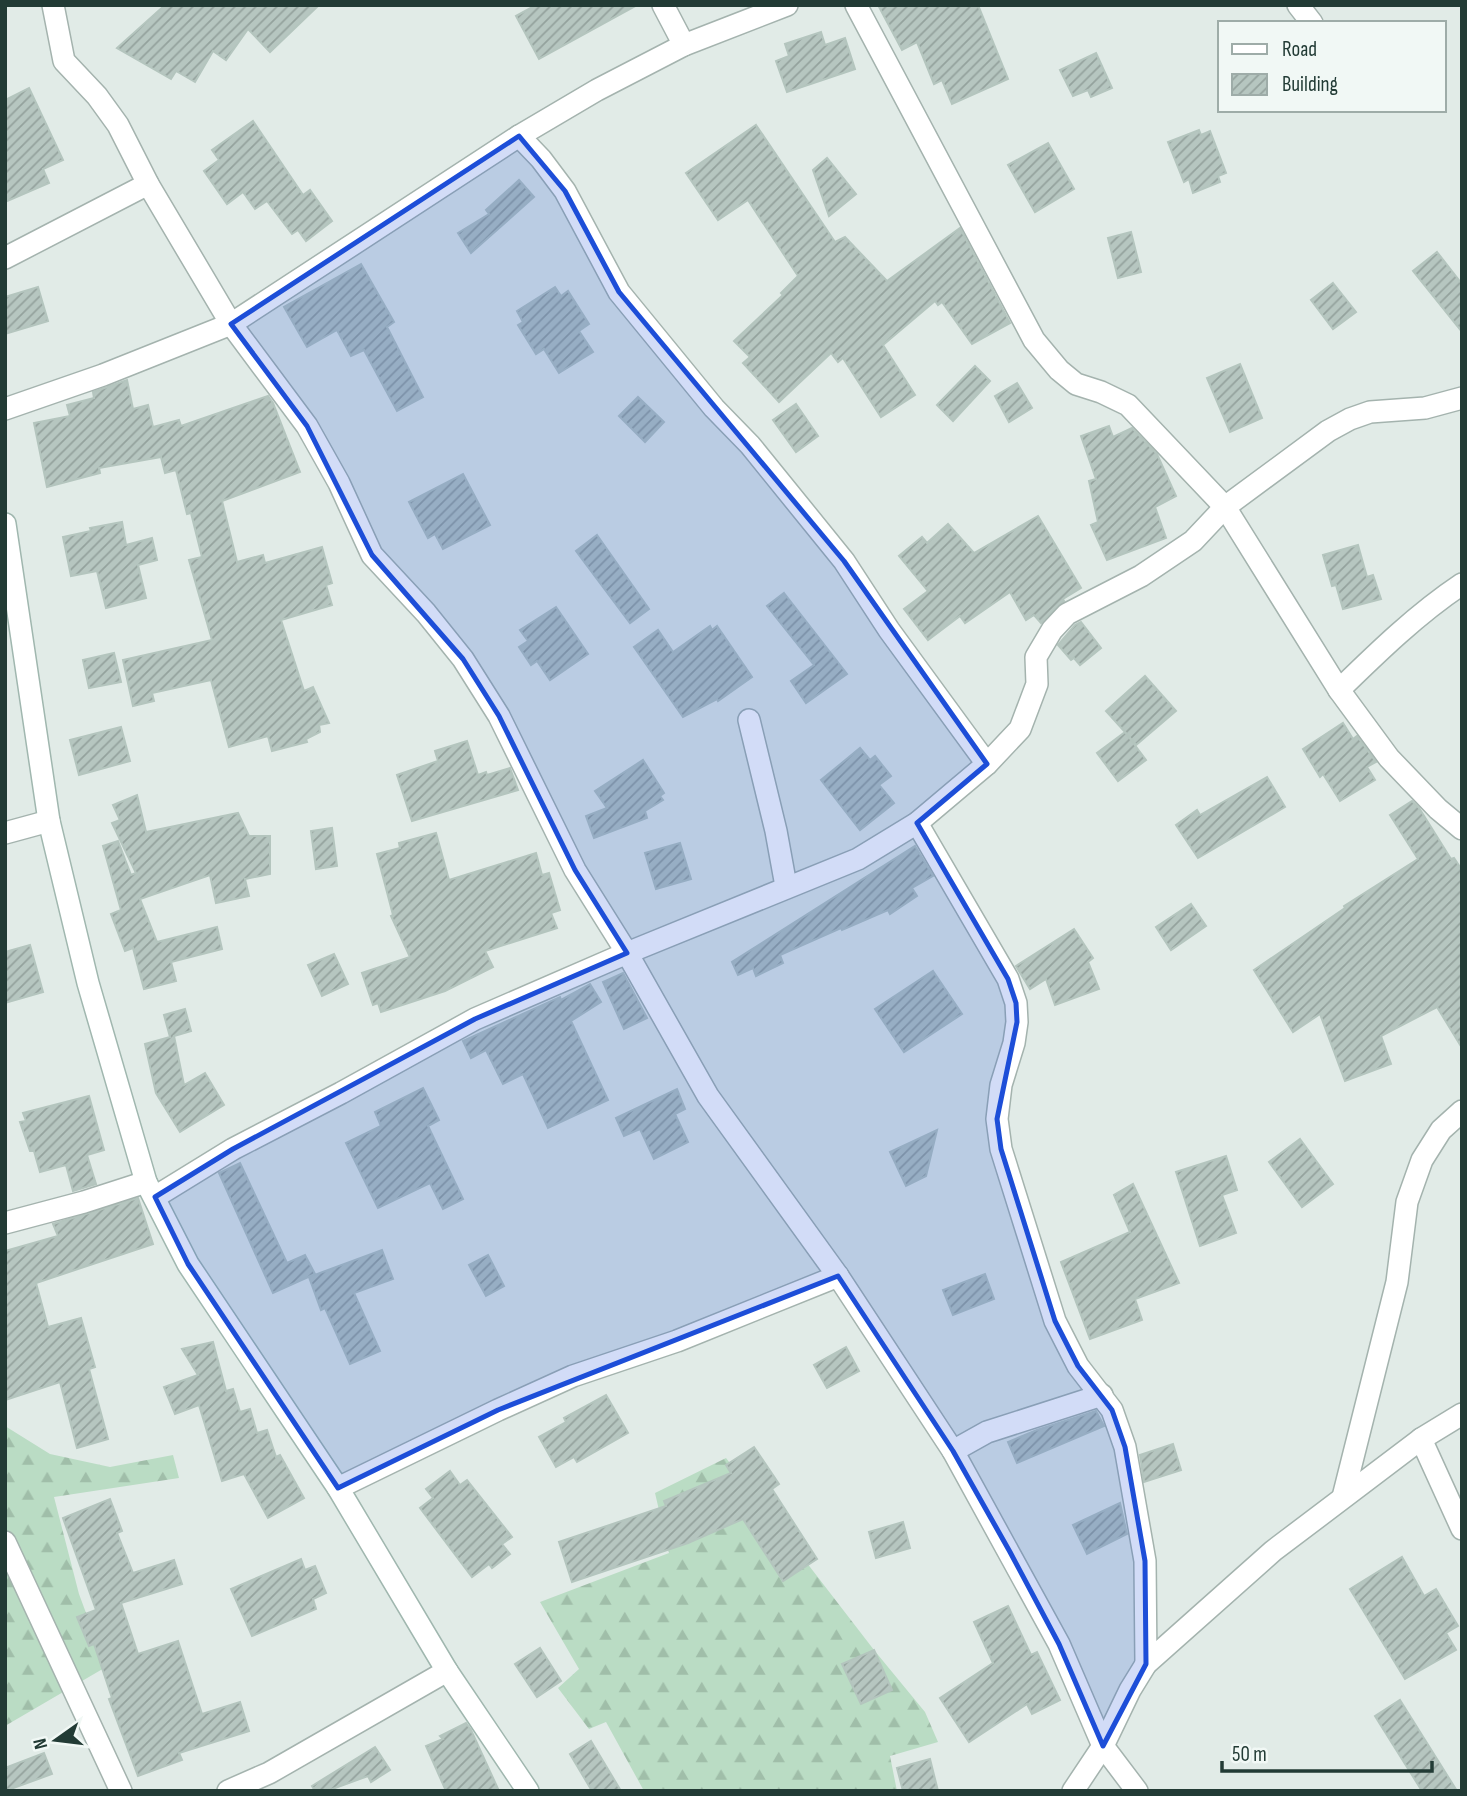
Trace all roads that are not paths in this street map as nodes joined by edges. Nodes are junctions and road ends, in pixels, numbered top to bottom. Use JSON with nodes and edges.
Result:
{"nodes":[{"id":1,"x":53,"y":5,"type":"edge"},
{"id":2,"x":663,"y":5,"type":"edge"},
{"id":3,"x":787,"y":5,"type":"edge"},
{"id":4,"x":856,"y":5,"type":"edge"},
{"id":5,"x":1298,"y":5,"type":"edge"},
{"id":6,"x":1310,"y":21,"type":"edge"},
{"id":7,"x":684,"y":45,"type":"junction"},
{"id":8,"x":519,"y":136,"type":"junction"},
{"id":9,"x":148,"y":184,"type":"junction"},
{"id":10,"x":5,"y":258,"type":"edge"},
{"id":11,"x":231,"y":324,"type":"junction"},
{"id":12,"x":1462,"y":398,"type":"edge"},
{"id":13,"x":5,"y":409,"type":"edge"},
{"id":14,"x":1225,"y":506,"type":"junction"},
{"id":15,"x":5,"y":524,"type":"edge"},
{"id":16,"x":1462,"y":584,"type":"edge"},
{"id":17,"x":1339,"y":690,"type":"junction"},
{"id":18,"x":749,"y":720,"type":"dead end"},
{"id":19,"x":987,"y":764,"type":"junction"},
{"id":20,"x":49,"y":821,"type":"junction"},
{"id":21,"x":917,"y":823,"type":"junction"},
{"id":22,"x":1462,"y":829,"type":"edge"},
{"id":23,"x":5,"y":833,"type":"edge"},
{"id":24,"x":786,"y":886,"type":"junction"},
{"id":25,"x":627,"y":953,"type":"junction"},
{"id":26,"x":1462,"y":1111,"type":"edge"},
{"id":27,"x":151,"y":1189,"type":"junction"},
{"id":28,"x":5,"y":1223,"type":"edge"},
{"id":29,"x":838,"y":1276,"type":"junction"},
{"id":30,"x":1102,"y":1395,"type":"junction"},
{"id":31,"x":1462,"y":1413,"type":"edge"},
{"id":32,"x":1421,"y":1439,"type":"junction"},
{"id":33,"x":953,"y":1451,"type":"junction"},
{"id":34,"x":338,"y":1488,"type":"junction"},
{"id":35,"x":1343,"y":1497,"type":"junction"},
{"id":36,"x":1462,"y":1529,"type":"edge"},
{"id":37,"x":5,"y":1542,"type":"edge"},
{"id":38,"x":1146,"y":1664,"type":"junction"},
{"id":39,"x":447,"y":1671,"type":"junction"},
{"id":40,"x":1102,"y":1746,"type":"junction"},
{"id":41,"x":121,"y":1791,"type":"edge"},
{"id":42,"x":228,"y":1791,"type":"edge"},
{"id":43,"x":528,"y":1791,"type":"edge"},
{"id":44,"x":1073,"y":1791,"type":"edge"},
{"id":45,"x":1137,"y":1791,"type":"edge"}],
"edges":[{"from":1,"to":9,"type":"street"},
{"from":2,"to":7,"type":"street"},
{"from":3,"to":7,"type":"street"},
{"from":4,"to":14,"type":"street"},
{"from":5,"to":6,"type":"street"},
{"from":7,"to":8,"type":"street"},
{"from":8,"to":11,"type":"street"},
{"from":8,"to":19,"type":"street"},
{"from":9,"to":10,"type":"street"},
{"from":9,"to":11,"type":"street"},
{"from":11,"to":13,"type":"street"},
{"from":11,"to":25,"type":"street"},
{"from":12,"to":14,"type":"street"},
{"from":14,"to":17,"type":"street"},
{"from":14,"to":19,"type":"street"},
{"from":15,"to":20,"type":"street"},
{"from":16,"to":17,"type":"street"},
{"from":17,"to":22,"type":"street"},
{"from":18,"to":24,"type":"street"},
{"from":19,"to":21,"type":"street"},
{"from":20,"to":23,"type":"street"},
{"from":20,"to":27,"type":"street"},
{"from":21,"to":24,"type":"street"},
{"from":21,"to":30,"type":"street"},
{"from":24,"to":25,"type":"street"},
{"from":25,"to":27,"type":"street"},
{"from":25,"to":29,"type":"street"},
{"from":26,"to":35,"type":"street"},
{"from":27,"to":28,"type":"street"},
{"from":27,"to":34,"type":"street"},
{"from":29,"to":33,"type":"street"},
{"from":29,"to":34,"type":"street"},
{"from":30,"to":33,"type":"street"},
{"from":30,"to":38,"type":"street"},
{"from":31,"to":32,"type":"street"},
{"from":32,"to":35,"type":"street"},
{"from":32,"to":36,"type":"street"},
{"from":33,"to":40,"type":"street"},
{"from":34,"to":39,"type":"street"},
{"from":35,"to":38,"type":"street"},
{"from":37,"to":41,"type":"street"},
{"from":38,"to":40,"type":"street"},
{"from":39,"to":42,"type":"street"},
{"from":39,"to":43,"type":"street"},
{"from":40,"to":44,"type":"street"},
{"from":40,"to":45,"type":"street"}]}
